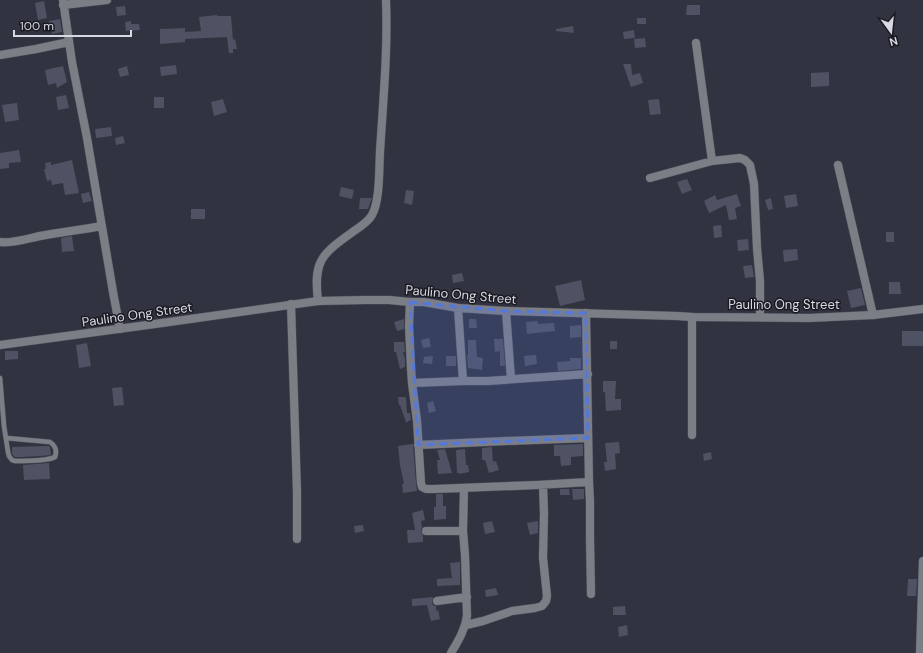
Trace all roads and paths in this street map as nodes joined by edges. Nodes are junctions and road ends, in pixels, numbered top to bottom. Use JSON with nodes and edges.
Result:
{"nodes":[{"id":1,"x":107,"y":0,"type":"edge"},
{"id":2,"x":386,"y":0,"type":"edge"},
{"id":3,"x":63,"y":2,"type":"edge"},
{"id":4,"x":69,"y":42,"type":"junction"},
{"id":5,"x":696,"y":43,"type":"dead end"},
{"id":6,"x":0,"y":55,"type":"edge"},
{"id":7,"x":712,"y":161,"type":"junction"},
{"id":8,"x":838,"y":165,"type":"dead end"},
{"id":9,"x":650,"y":178,"type":"dead end"},
{"id":10,"x":102,"y":226,"type":"junction"},
{"id":11,"x":0,"y":242,"type":"edge"},
{"id":12,"x":318,"y":301,"type":"junction"},
{"id":13,"x":410,"y":302,"type":"junction"},
{"id":14,"x":291,"y":304,"type":"junction"},
{"id":15,"x":458,"y":308,"type":"junction"},
{"id":16,"x":923,"y":309,"type":"edge"},
{"id":17,"x":506,"y":311,"type":"junction"},
{"id":18,"x":586,"y":313,"type":"junction"},
{"id":19,"x":873,"y":315,"type":"junction"},
{"id":20,"x":692,"y":317,"type":"junction"},
{"id":21,"x":760,"y":317,"type":"junction"},
{"id":22,"x":120,"y":329,"type":"junction"},
{"id":23,"x":0,"y":344,"type":"edge"},
{"id":24,"x":588,"y":374,"type":"junction"},
{"id":25,"x":0,"y":378,"type":"edge"},
{"id":26,"x":511,"y":379,"type":"junction"},
{"id":27,"x":463,"y":381,"type":"junction"},
{"id":28,"x":412,"y":383,"type":"junction"},
{"id":29,"x":692,"y":435,"type":"dead end"},
{"id":30,"x":6,"y":438,"type":"junction"},
{"id":31,"x":588,"y":438,"type":"junction"},
{"id":32,"x":418,"y":445,"type":"junction"},
{"id":33,"x":589,"y":482,"type":"junction"},
{"id":34,"x":543,"y":485,"type":"junction"},
{"id":35,"x":464,"y":488,"type":"junction"},
{"id":36,"x":426,"y":531,"type":"dead end"},
{"id":37,"x":463,"y":531,"type":"junction"},
{"id":38,"x":297,"y":539,"type":"dead end"},
{"id":39,"x":923,"y":561,"type":"edge"},
{"id":40,"x":923,"y":574,"type":"edge"},
{"id":41,"x":591,"y":594,"type":"dead end"},
{"id":42,"x":467,"y":597,"type":"junction"},
{"id":43,"x":437,"y":601,"type":"dead end"},
{"id":44,"x":466,"y":625,"type":"junction"},
{"id":45,"x":450,"y":653,"type":"edge"},
{"id":46,"x":920,"y":653,"type":"edge"}],
"edges":[{"from":1,"to":3,"type":"street"},
{"from":2,"to":12,"type":"street"},
{"from":3,"to":4,"type":"street"},
{"from":4,"to":6,"type":"street"},
{"from":4,"to":10,"type":"street"},
{"from":5,"to":7,"type":"street"},
{"from":7,"to":9,"type":"street"},
{"from":7,"to":21,"type":"street"},
{"from":8,"to":19,"type":"street"},
{"from":10,"to":11,"type":"street"},
{"from":10,"to":22,"type":"street"},
{"from":12,"to":13,"type":"street","name":"Paulino Ong Street"},
{"from":12,"to":14,"type":"street","name":"Paulino Ong Street"},
{"from":13,"to":15,"type":"street","name":"Paulino Ong Street"},
{"from":13,"to":28,"type":"street"},
{"from":14,"to":22,"type":"street","name":"Paulino Ong Street"},
{"from":14,"to":38,"type":"street"},
{"from":15,"to":17,"type":"street","name":"Paulino Ong Street"},
{"from":15,"to":27,"type":"street"},
{"from":16,"to":19,"type":"street","name":"Paulino Ong Street"},
{"from":17,"to":18,"type":"street","name":"Paulino Ong Street"},
{"from":17,"to":26,"type":"street"},
{"from":18,"to":20,"type":"street","name":"Paulino Ong Street"},
{"from":18,"to":24,"type":"street"},
{"from":19,"to":21,"type":"street","name":"Paulino Ong Street"},
{"from":20,"to":21,"type":"street","name":"Paulino Ong Street"},
{"from":20,"to":29,"type":"street"},
{"from":22,"to":23,"type":"street","name":"Paulino Ong Street"},
{"from":24,"to":26,"type":"street"},
{"from":24,"to":31,"type":"street"},
{"from":25,"to":30,"type":"lane"},
{"from":26,"to":27,"type":"street"},
{"from":27,"to":28,"type":"street"},
{"from":28,"to":32,"type":"street"},
{"from":30,"to":30,"type":"lane"},
{"from":31,"to":32,"type":"street"},
{"from":31,"to":33,"type":"street"},
{"from":32,"to":35,"type":"street"},
{"from":33,"to":34,"type":"street"},
{"from":33,"to":41,"type":"street"},
{"from":34,"to":35,"type":"street"},
{"from":34,"to":44,"type":"street"},
{"from":35,"to":37,"type":"street"},
{"from":36,"to":37,"type":"street"},
{"from":37,"to":42,"type":"street"},
{"from":39,"to":40,"type":"street"},
{"from":40,"to":46,"type":"street"},
{"from":42,"to":43,"type":"street"},
{"from":42,"to":44,"type":"street"},
{"from":44,"to":45,"type":"street"}]}
